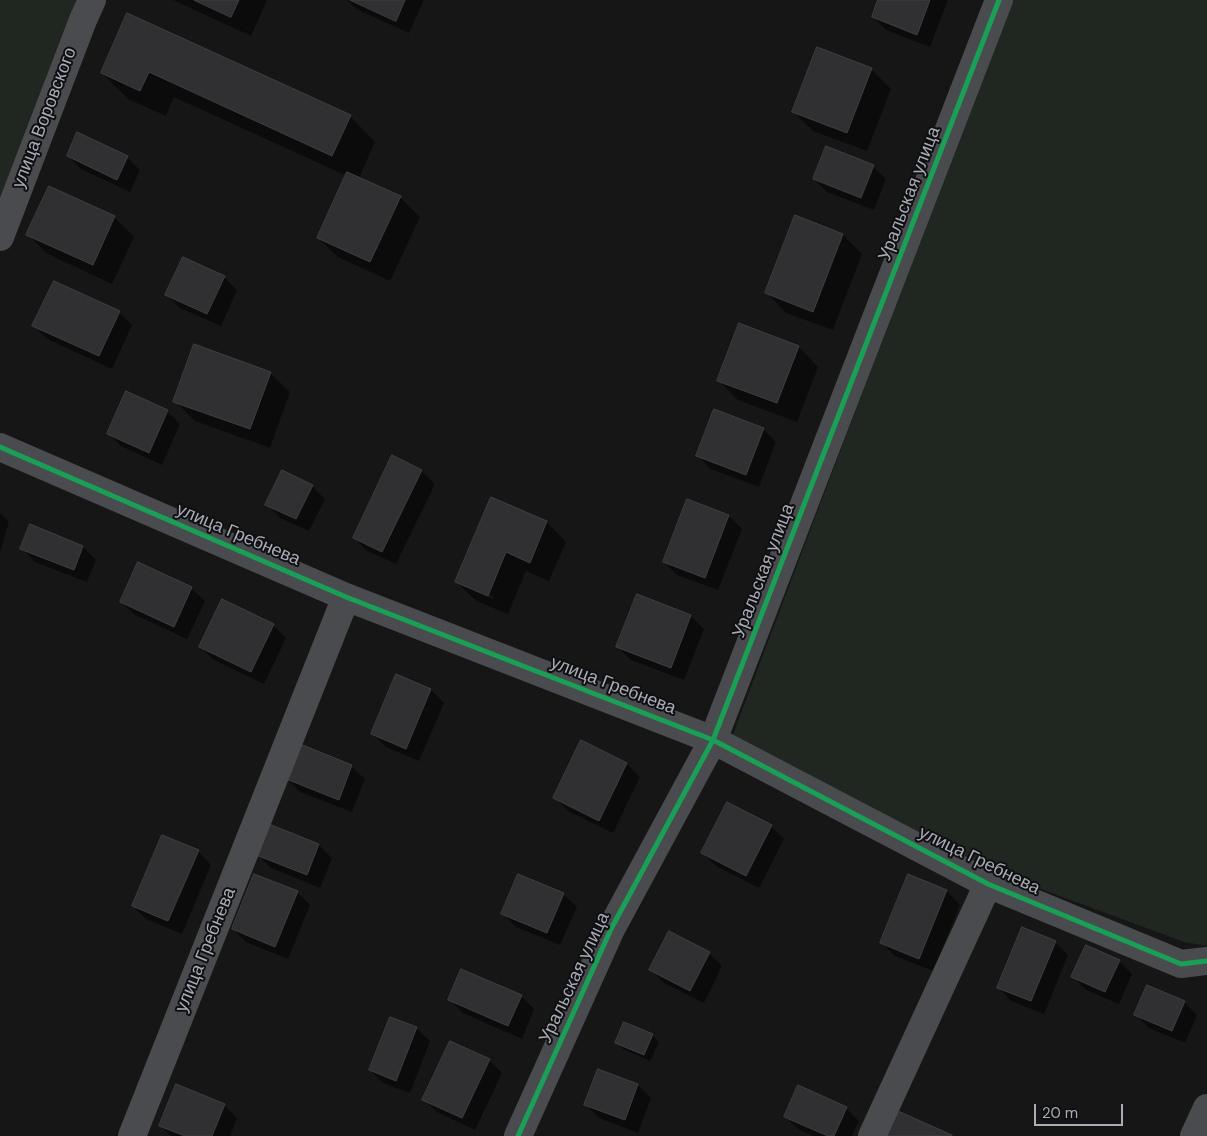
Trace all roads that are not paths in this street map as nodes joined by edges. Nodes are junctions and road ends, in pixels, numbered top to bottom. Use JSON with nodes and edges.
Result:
{"nodes":[{"id":1,"x":92,"y":0,"type":"edge"},
{"id":2,"x":999,"y":0,"type":"edge"},
{"id":3,"x":0,"y":237,"type":"edge"},
{"id":4,"x":0,"y":447,"type":"edge"},
{"id":5,"x":346,"y":597,"type":"junction"},
{"id":6,"x":713,"y":740,"type":"junction"},
{"id":7,"x":988,"y":884,"type":"junction"},
{"id":8,"x":1207,"y":961,"type":"edge"},
{"id":9,"x":1207,"y":1108,"type":"edge"},
{"id":10,"x":132,"y":1136,"type":"edge"},
{"id":11,"x":518,"y":1136,"type":"edge"},
{"id":12,"x":872,"y":1136,"type":"edge"},
{"id":13,"x":1194,"y":1136,"type":"edge"}],
"edges":[{"from":1,"to":3,"type":"street","name":"улица Воровского"},
{"from":2,"to":6,"type":"street","name":"Уральская улица"},
{"from":4,"to":5,"type":"street","name":"улица Гребнева"},
{"from":5,"to":6,"type":"street","name":"улица Гребнева"},
{"from":5,"to":10,"type":"street","name":"улица Гребнева"},
{"from":6,"to":7,"type":"street","name":"улица Гребнева"},
{"from":6,"to":11,"type":"street","name":"Уральская улица"},
{"from":7,"to":8,"type":"street","name":"улица Гребнева"},
{"from":7,"to":12,"type":"street","name":"улица Гребнева"},
{"from":9,"to":13,"type":"street"}]}
